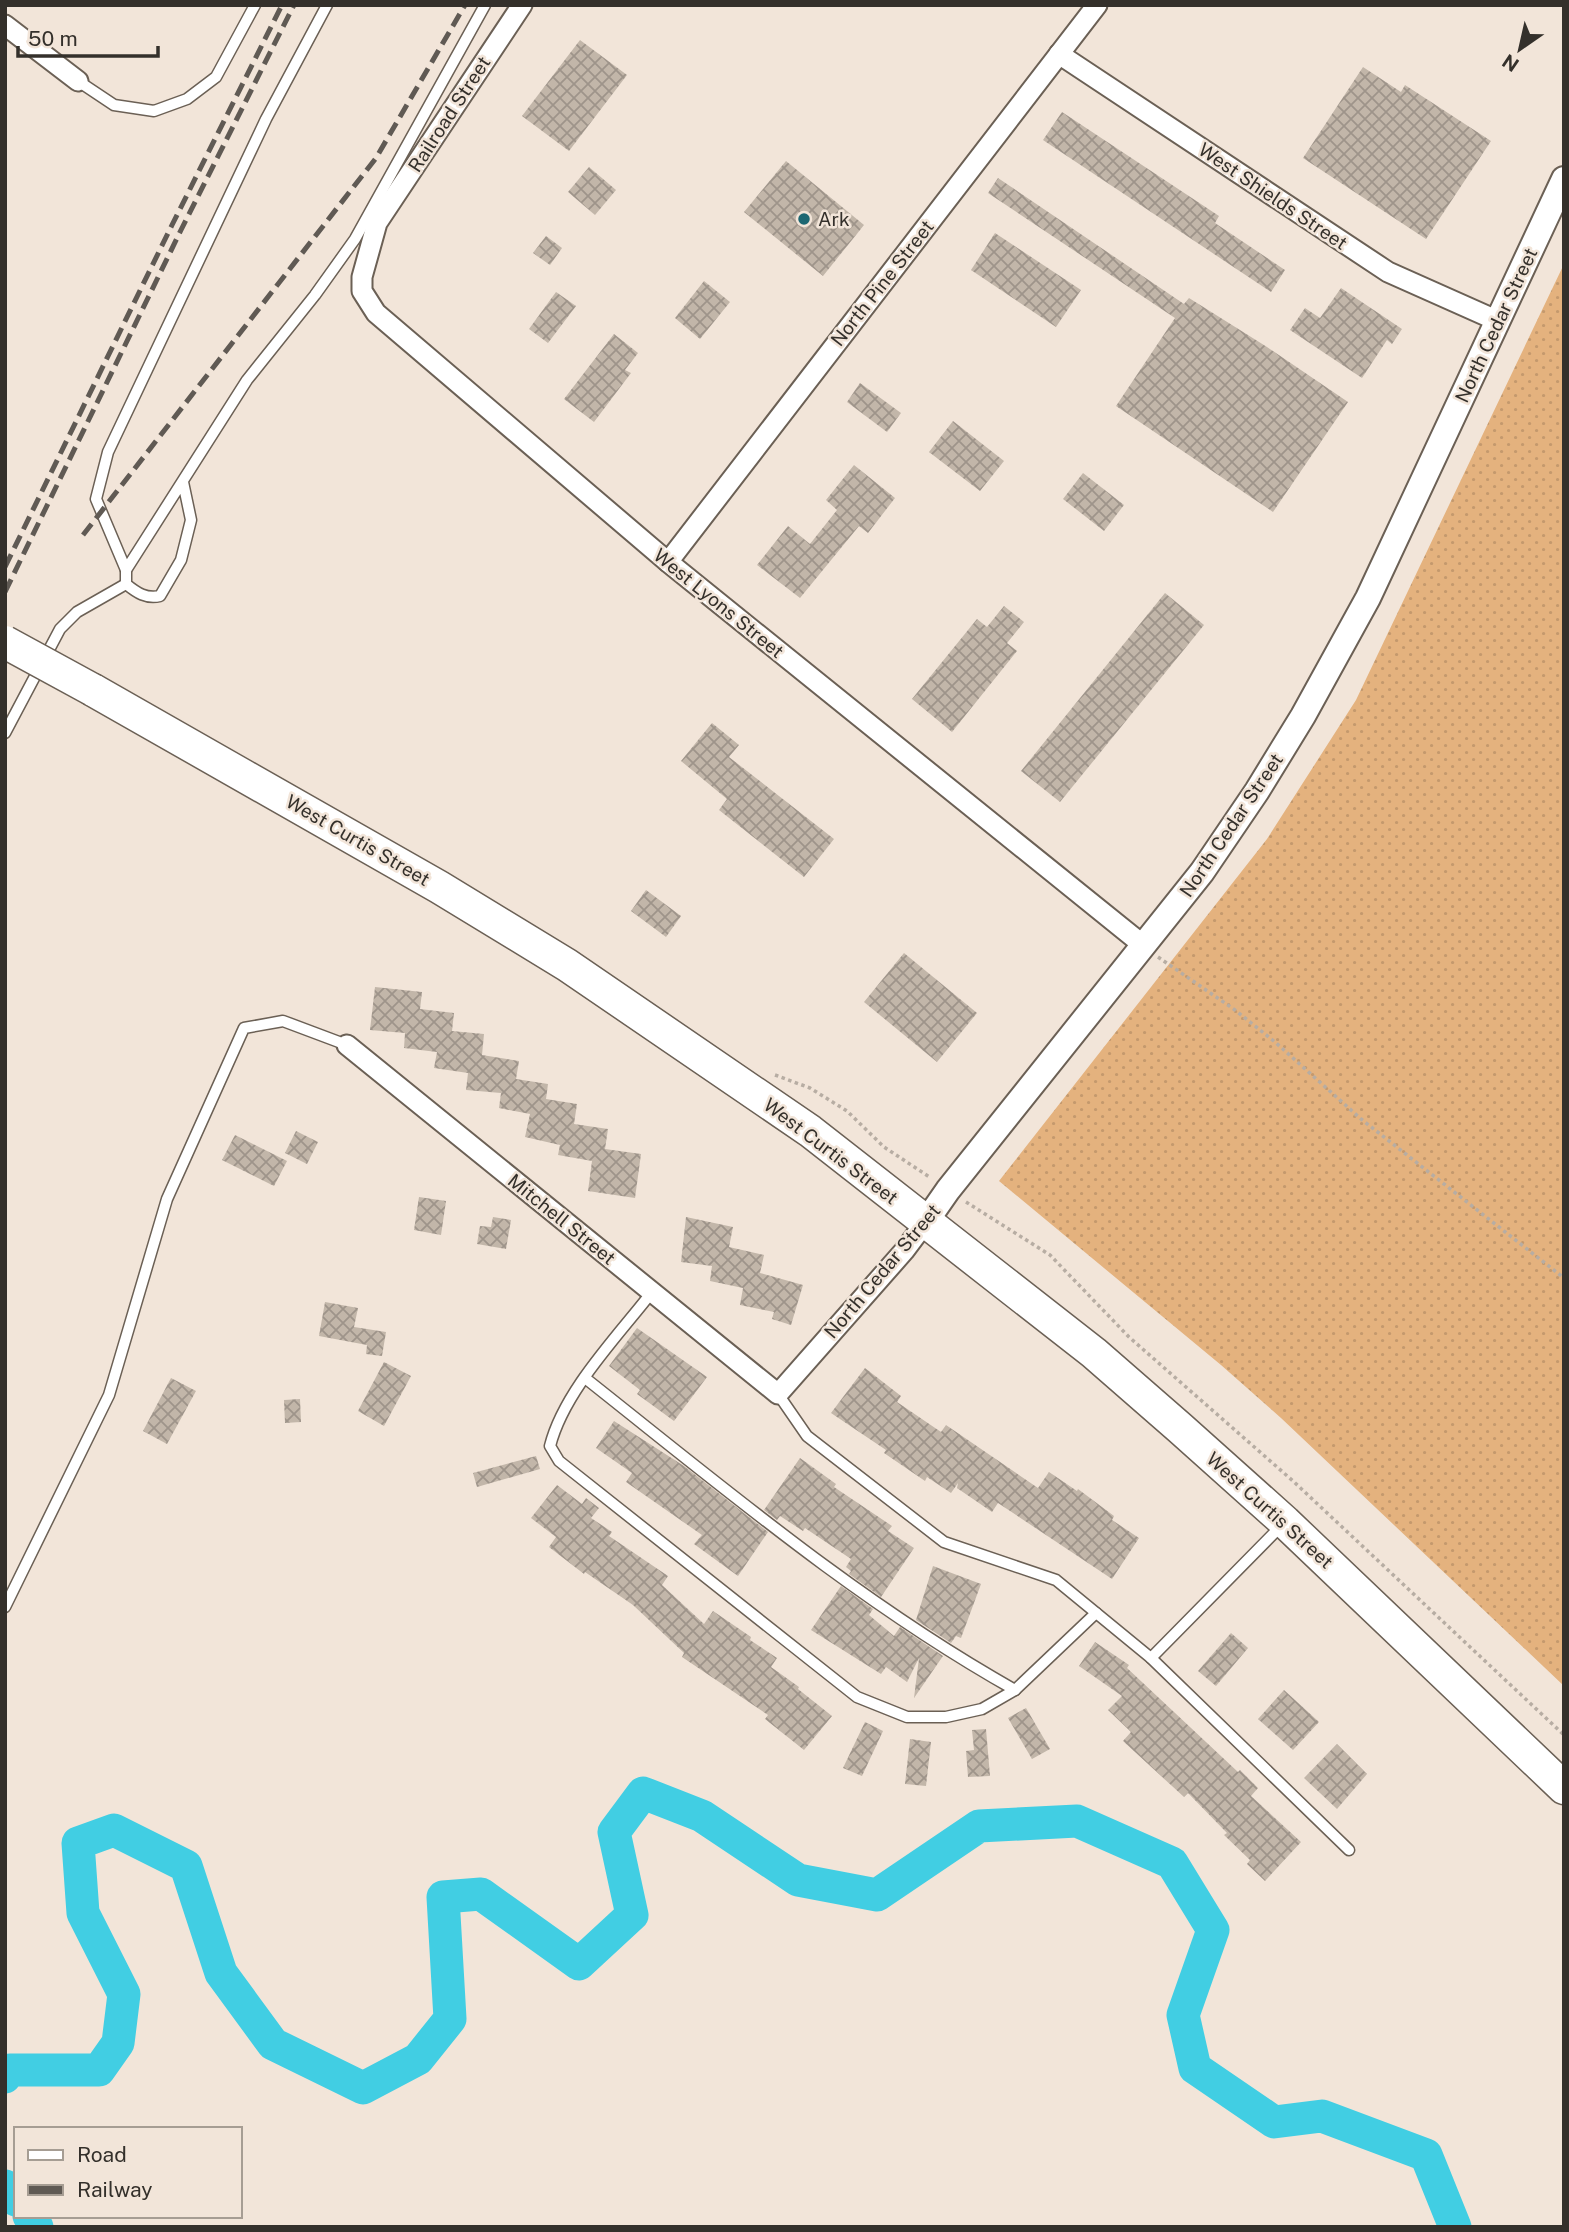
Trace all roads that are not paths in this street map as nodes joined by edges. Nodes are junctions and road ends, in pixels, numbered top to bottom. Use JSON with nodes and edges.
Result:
{"nodes":[{"id":1,"x":255,"y":5,"type":"edge"},
{"id":2,"x":327,"y":5,"type":"edge"},
{"id":3,"x":485,"y":5,"type":"edge"},
{"id":4,"x":522,"y":5,"type":"edge"},
{"id":5,"x":1097,"y":5,"type":"edge"},
{"id":6,"x":5,"y":25,"type":"edge"},
{"id":7,"x":1059,"y":54,"type":"junction"},
{"id":8,"x":78,"y":81,"type":"joint"},
{"id":9,"x":1564,"y":179,"type":"edge"},
{"id":10,"x":377,"y":223,"type":"joint"},
{"id":11,"x":1497,"y":321,"type":"junction"},
{"id":12,"x":183,"y":482,"type":"junction"},
{"id":13,"x":668,"y":562,"type":"junction"},
{"id":14,"x":127,"y":570,"type":"junction"},
{"id":15,"x":125,"y":584,"type":"junction"},
{"id":16,"x":5,"y":642,"type":"edge"},
{"id":17,"x":5,"y":733,"type":"edge"},
{"id":18,"x":1143,"y":945,"type":"junction"},
{"id":19,"x":347,"y":1045,"type":"joint"},
{"id":20,"x":925,"y":1223,"type":"junction"},
{"id":21,"x":652,"y":1292,"type":"junction"},
{"id":22,"x":585,"y":1378,"type":"junction"},
{"id":23,"x":778,"y":1394,"type":"junction"},
{"id":24,"x":1285,"y":1521,"type":"junction"},
{"id":25,"x":5,"y":1608,"type":"edge"},
{"id":26,"x":1096,"y":1613,"type":"junction"},
{"id":27,"x":1151,"y":1658,"type":"junction"},
{"id":28,"x":1015,"y":1690,"type":"junction"},
{"id":29,"x":1564,"y":1787,"type":"edge"},
{"id":30,"x":1349,"y":1850,"type":"dead end"}],
"edges":[{"from":1,"to":8,"type":"lane"},
{"from":2,"to":14,"type":"lane"},
{"from":3,"to":12,"type":"lane"},
{"from":4,"to":10,"type":"street","name":"Railroad Street"},
{"from":5,"to":7,"type":"street","name":"North Pine Street"},
{"from":6,"to":8,"type":"street"},
{"from":7,"to":11,"type":"street","name":"West Shields Street"},
{"from":7,"to":13,"type":"street","name":"North Pine Street"},
{"from":9,"to":11,"type":"street","name":"North Cedar Street"},
{"from":10,"to":13,"type":"street","name":"West Lyons Street"},
{"from":11,"to":18,"type":"street","name":"North Cedar Street"},
{"from":12,"to":14,"type":"lane"},
{"from":12,"to":15,"type":"lane"},
{"from":13,"to":18,"type":"street","name":"West Lyons Street"},
{"from":14,"to":15,"type":"lane"},
{"from":15,"to":17,"type":"lane"},
{"from":16,"to":20,"type":"main road","name":"West Curtis Street","bridge":true},
{"from":18,"to":20,"type":"street","name":"North Cedar Street"},
{"from":19,"to":21,"type":"street","name":"Mitchell Street"},
{"from":19,"to":25,"type":"lane"},
{"from":20,"to":23,"type":"street","name":"North Cedar Street"},
{"from":20,"to":24,"type":"main road","name":"West Curtis Street"},
{"from":21,"to":22,"type":"lane"},
{"from":21,"to":23,"type":"street","name":"Mitchell Street"},
{"from":22,"to":28,"type":"lane"},
{"from":22,"to":28,"type":"lane"},
{"from":23,"to":26,"type":"lane"},
{"from":24,"to":27,"type":"lane"},
{"from":24,"to":29,"type":"main road","name":"West Curtis Street"},
{"from":26,"to":27,"type":"lane"},
{"from":26,"to":28,"type":"lane"},
{"from":27,"to":30,"type":"lane"}]}
